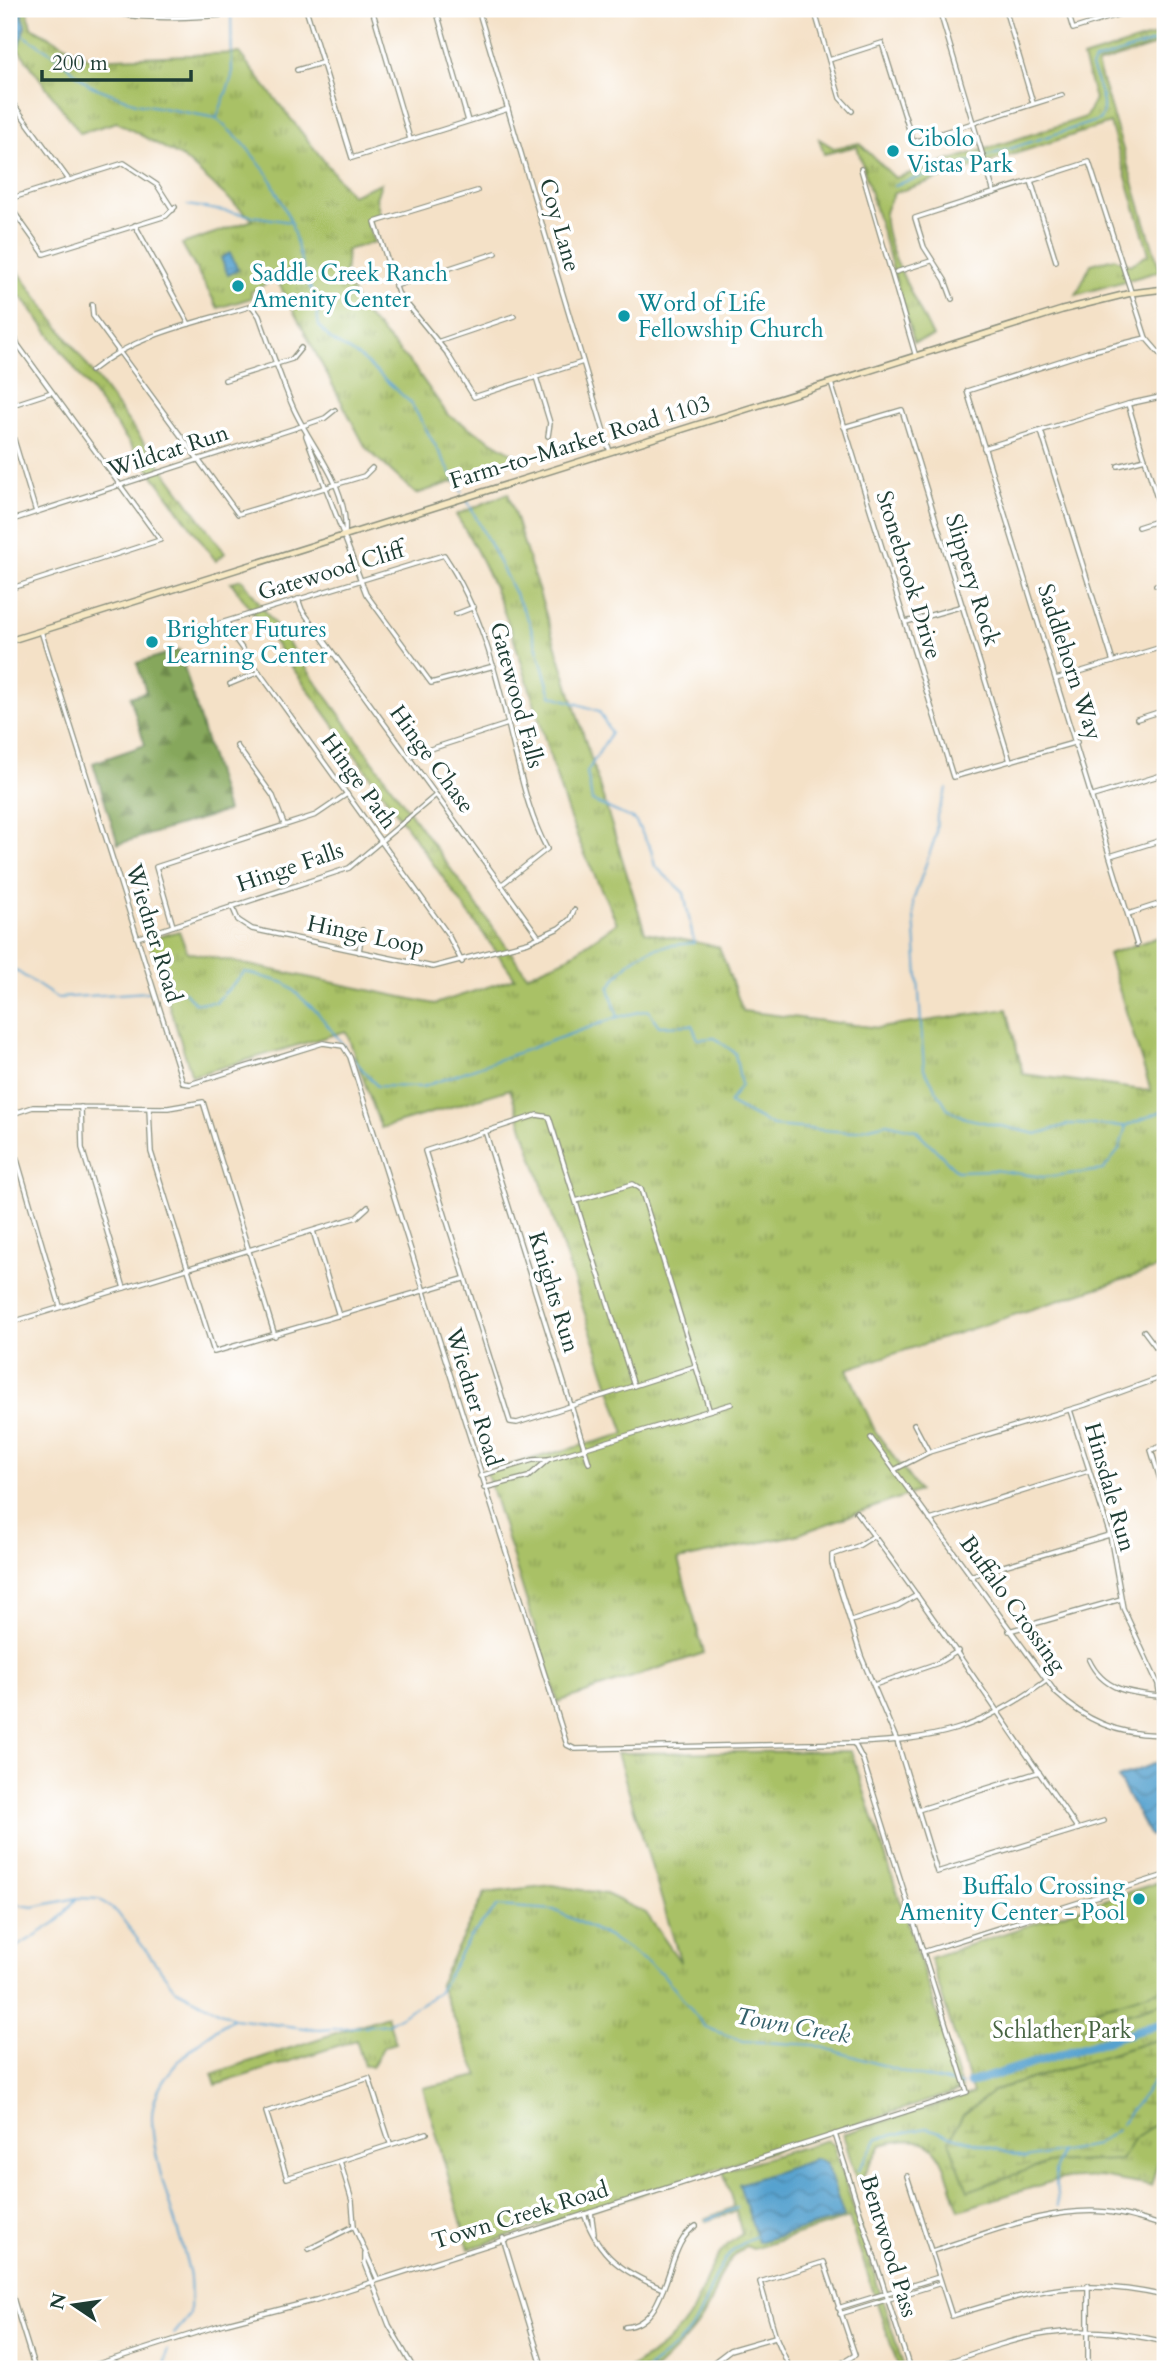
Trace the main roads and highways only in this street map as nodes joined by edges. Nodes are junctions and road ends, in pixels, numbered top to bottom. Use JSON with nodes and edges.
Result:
{"nodes":[{"id":1,"x":1165,"y":289,"type":"edge"},
{"id":2,"x":9,"y":640,"type":"edge"}],
"edges":[{"from":1,"to":2,"type":"main road","name":"Farm-to-Market Road 1103"}]}
